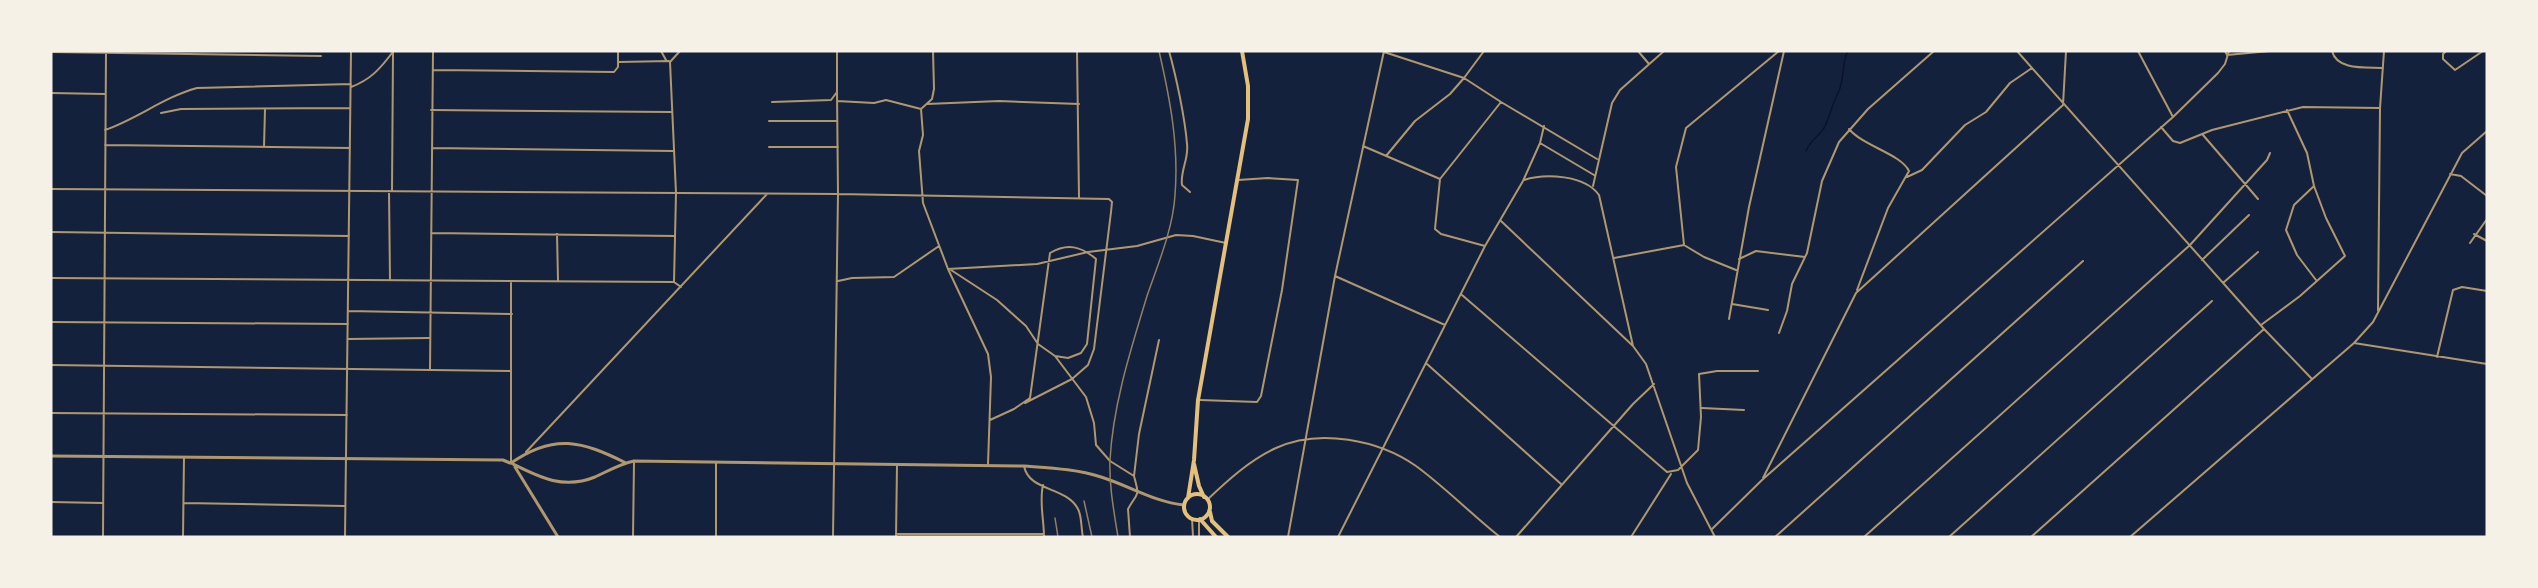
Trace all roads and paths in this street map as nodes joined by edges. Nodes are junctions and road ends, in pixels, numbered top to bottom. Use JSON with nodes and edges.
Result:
{"nodes":[{"id":1,"x":351,"y":51,"type":"edge"},
{"id":2,"x":393,"y":51,"type":"edge"},
{"id":3,"x":433,"y":51,"type":"edge"},
{"id":4,"x":618,"y":51,"type":"edge"},
{"id":5,"x":661,"y":51,"type":"edge"},
{"id":6,"x":680,"y":51,"type":"edge"},
{"id":7,"x":837,"y":51,"type":"edge"},
{"id":8,"x":933,"y":51,"type":"edge"},
{"id":9,"x":1077,"y":51,"type":"edge"},
{"id":10,"x":1169,"y":51,"type":"edge"},
{"id":11,"x":1242,"y":51,"type":"edge"},
{"id":12,"x":1383,"y":51,"type":"edge"},
{"id":13,"x":1484,"y":51,"type":"edge"},
{"id":14,"x":1638,"y":51,"type":"edge"},
{"id":15,"x":1664,"y":51,"type":"edge"},
{"id":16,"x":1779,"y":51,"type":"edge"},
{"id":17,"x":1784,"y":51,"type":"edge"},
{"id":18,"x":1934,"y":51,"type":"edge"},
{"id":19,"x":2017,"y":51,"type":"edge"},
{"id":20,"x":2066,"y":51,"type":"edge"},
{"id":21,"x":2138,"y":51,"type":"edge"},
{"id":22,"x":2227,"y":51,"type":"edge"},
{"id":23,"x":2270,"y":51,"type":"edge"},
{"id":24,"x":2332,"y":51,"type":"edge"},
{"id":25,"x":2384,"y":51,"type":"edge"},
{"id":26,"x":2446,"y":51,"type":"edge"},
{"id":27,"x":2483,"y":51,"type":"edge"},
{"id":28,"x":51,"y":52,"type":"edge"},
{"id":29,"x":105,"y":52,"type":"edge"},
{"id":30,"x":2228,"y":55,"type":"junction"},
{"id":31,"x":321,"y":56,"type":"dead end"},
{"id":32,"x":668,"y":61,"type":"junction"},
{"id":33,"x":618,"y":62,"type":"junction"},
{"id":34,"x":1649,"y":64,"type":"junction"},
{"id":35,"x":2032,"y":68,"type":"junction"},
{"id":36,"x":2383,"y":68,"type":"junction"},
{"id":37,"x":433,"y":69,"type":"junction"},
{"id":38,"x":1464,"y":78,"type":"junction"},
{"id":39,"x":351,"y":86,"type":"junction"},
{"id":40,"x":837,"y":92,"type":"junction"},
{"id":41,"x":51,"y":93,"type":"edge"},
{"id":42,"x":106,"y":94,"type":"junction"},
{"id":43,"x":837,"y":101,"type":"junction"},
{"id":44,"x":772,"y":102,"type":"dead end"},
{"id":45,"x":1501,"y":102,"type":"junction"},
{"id":46,"x":927,"y":104,"type":"junction"},
{"id":47,"x":1079,"y":104,"type":"junction"},
{"id":48,"x":2063,"y":105,"type":"junction"},
{"id":49,"x":350,"y":108,"type":"junction"},
{"id":50,"x":2380,"y":108,"type":"junction"},
{"id":51,"x":265,"y":109,"type":"junction"},
{"id":52,"x":921,"y":109,"type":"junction"},
{"id":53,"x":432,"y":110,"type":"junction"},
{"id":54,"x":2287,"y":110,"type":"junction"},
{"id":55,"x":161,"y":112,"type":"dead end"},
{"id":56,"x":671,"y":112,"type":"junction"},
{"id":57,"x":2173,"y":117,"type":"junction"},
{"id":58,"x":769,"y":121,"type":"dead end"},
{"id":59,"x":837,"y":121,"type":"junction"},
{"id":60,"x":1544,"y":126,"type":"junction"},
{"id":61,"x":2161,"y":127,"type":"junction"},
{"id":62,"x":1849,"y":129,"type":"junction"},
{"id":63,"x":105,"y":130,"type":"junction"},
{"id":64,"x":2486,"y":133,"type":"edge"},
{"id":65,"x":2203,"y":134,"type":"junction"},
{"id":66,"x":1540,"y":143,"type":"junction"},
{"id":67,"x":105,"y":145,"type":"junction"},
{"id":68,"x":1363,"y":146,"type":"junction"},
{"id":69,"x":264,"y":147,"type":"junction"},
{"id":70,"x":769,"y":147,"type":"dead end"},
{"id":71,"x":838,"y":147,"type":"junction"},
{"id":72,"x":350,"y":148,"type":"junction"},
{"id":73,"x":432,"y":148,"type":"junction"},
{"id":74,"x":674,"y":152,"type":"junction"},
{"id":75,"x":2270,"y":153,"type":"dead end"},
{"id":76,"x":1386,"y":156,"type":"junction"},
{"id":77,"x":1597,"y":159,"type":"junction"},
{"id":78,"x":2118,"y":165,"type":"junction"},
{"id":79,"x":2450,"y":174,"type":"junction"},
{"id":80,"x":1594,"y":175,"type":"junction"},
{"id":81,"x":1907,"y":177,"type":"junction"},
{"id":82,"x":1440,"y":179,"type":"junction"},
{"id":83,"x":1238,"y":180,"type":"junction"},
{"id":84,"x":1523,"y":181,"type":"junction"},
{"id":85,"x":1593,"y":186,"type":"junction"},
{"id":86,"x":2244,"y":186,"type":"junction"},
{"id":87,"x":2314,"y":186,"type":"junction"},
{"id":88,"x":51,"y":189,"type":"edge"},
{"id":89,"x":105,"y":190,"type":"junction"},
{"id":90,"x":350,"y":191,"type":"junction"},
{"id":91,"x":391,"y":191,"type":"junction"},
{"id":92,"x":431,"y":192,"type":"junction"},
{"id":93,"x":1190,"y":192,"type":"dead end"},
{"id":94,"x":676,"y":193,"type":"junction"},
{"id":95,"x":767,"y":194,"type":"junction"},
{"id":96,"x":838,"y":194,"type":"junction"},
{"id":97,"x":921,"y":196,"type":"junction"},
{"id":98,"x":2487,"y":196,"type":"edge"},
{"id":99,"x":1079,"y":198,"type":"junction"},
{"id":100,"x":2258,"y":199,"type":"dead end"},
{"id":101,"x":2249,"y":215,"type":"dead end"},
{"id":102,"x":2487,"y":219,"type":"edge"},
{"id":103,"x":1501,"y":221,"type":"junction"},
{"id":104,"x":51,"y":232,"type":"edge"},
{"id":105,"x":105,"y":232,"type":"junction"},
{"id":106,"x":431,"y":233,"type":"junction"},
{"id":107,"x":557,"y":234,"type":"junction"},
{"id":108,"x":2474,"y":234,"type":"junction"},
{"id":109,"x":349,"y":236,"type":"junction"},
{"id":110,"x":675,"y":236,"type":"junction"},
{"id":111,"x":2487,"y":241,"type":"edge"},
{"id":112,"x":1226,"y":243,"type":"junction"},
{"id":113,"x":2470,"y":243,"type":"dead end"},
{"id":114,"x":1684,"y":245,"type":"junction"},
{"id":115,"x":2190,"y":245,"type":"junction"},
{"id":116,"x":939,"y":246,"type":"junction"},
{"id":117,"x":1485,"y":246,"type":"junction"},
{"id":118,"x":1106,"y":251,"type":"junction"},
{"id":119,"x":1088,"y":252,"type":"junction"},
{"id":120,"x":2258,"y":252,"type":"dead end"},
{"id":121,"x":1805,"y":257,"type":"junction"},
{"id":122,"x":1613,"y":258,"type":"junction"},
{"id":123,"x":1738,"y":259,"type":"junction"},
{"id":124,"x":2202,"y":260,"type":"junction"},
{"id":125,"x":1048,"y":261,"type":"junction"},
{"id":126,"x":2084,"y":261,"type":"dead end"},
{"id":127,"x":948,"y":269,"type":"junction"},
{"id":128,"x":1736,"y":270,"type":"junction"},
{"id":129,"x":1335,"y":276,"type":"junction"},
{"id":130,"x":51,"y":278,"type":"edge"},
{"id":131,"x":104,"y":279,"type":"junction"},
{"id":132,"x":349,"y":280,"type":"junction"},
{"id":133,"x":390,"y":280,"type":"junction"},
{"id":134,"x":430,"y":280,"type":"junction"},
{"id":135,"x":512,"y":281,"type":"junction"},
{"id":136,"x":558,"y":281,"type":"junction"},
{"id":137,"x":838,"y":281,"type":"junction"},
{"id":138,"x":2317,"y":281,"type":"junction"},
{"id":139,"x":674,"y":282,"type":"junction"},
{"id":140,"x":2223,"y":283,"type":"junction"},
{"id":141,"x":681,"y":287,"type":"junction"},
{"id":142,"x":2487,"y":291,"type":"edge"},
{"id":143,"x":1856,"y":292,"type":"junction"},
{"id":144,"x":1462,"y":295,"type":"junction"},
{"id":145,"x":2212,"y":301,"type":"dead end"},
{"id":146,"x":1732,"y":304,"type":"junction"},
{"id":147,"x":1768,"y":310,"type":"dead end"},
{"id":148,"x":348,"y":311,"type":"junction"},
{"id":149,"x":430,"y":312,"type":"junction"},
{"id":150,"x":512,"y":314,"type":"junction"},
{"id":151,"x":2378,"y":314,"type":"junction"},
{"id":152,"x":1729,"y":319,"type":"dead end"},
{"id":153,"x":51,"y":322,"type":"edge"},
{"id":154,"x":104,"y":323,"type":"junction"},
{"id":155,"x":348,"y":324,"type":"junction"},
{"id":156,"x":1446,"y":325,"type":"junction"},
{"id":157,"x":2261,"y":325,"type":"junction"},
{"id":158,"x":2264,"y":329,"type":"junction"},
{"id":159,"x":1779,"y":333,"type":"dead end"},
{"id":160,"x":430,"y":338,"type":"junction"},
{"id":161,"x":348,"y":339,"type":"junction"},
{"id":162,"x":1159,"y":339,"type":"dead end"},
{"id":163,"x":2354,"y":343,"type":"junction"},
{"id":164,"x":1038,"y":344,"type":"junction"},
{"id":165,"x":1633,"y":346,"type":"junction"},
{"id":166,"x":1055,"y":356,"type":"junction"},
{"id":167,"x":2437,"y":357,"type":"junction"},
{"id":168,"x":1427,"y":364,"type":"junction"},
{"id":169,"x":2487,"y":364,"type":"edge"},
{"id":170,"x":51,"y":365,"type":"edge"},
{"id":171,"x":104,"y":366,"type":"junction"},
{"id":172,"x":347,"y":370,"type":"junction"},
{"id":173,"x":430,"y":370,"type":"junction"},
{"id":174,"x":511,"y":371,"type":"junction"},
{"id":175,"x":1758,"y":371,"type":"dead end"},
{"id":176,"x":1072,"y":379,"type":"junction"},
{"id":177,"x":2312,"y":379,"type":"junction"},
{"id":178,"x":1654,"y":384,"type":"junction"},
{"id":179,"x":1198,"y":399,"type":"junction"},
{"id":180,"x":1025,"y":403,"type":"junction"},
{"id":181,"x":1701,"y":408,"type":"junction"},
{"id":182,"x":1744,"y":410,"type":"dead end"},
{"id":183,"x":51,"y":412,"type":"edge"},
{"id":184,"x":103,"y":413,"type":"junction"},
{"id":185,"x":346,"y":415,"type":"junction"},
{"id":186,"x":990,"y":420,"type":"junction"},
{"id":187,"x":1614,"y":427,"type":"junction"},
{"id":188,"x":1305,"y":440,"type":"junction"},
{"id":189,"x":1382,"y":448,"type":"junction"},
{"id":190,"x":526,"y":452,"type":"junction"},
{"id":191,"x":51,"y":456,"type":"edge"},
{"id":192,"x":103,"y":457,"type":"junction"},
{"id":193,"x":184,"y":457,"type":"junction"},
{"id":194,"x":346,"y":460,"type":"junction"},
{"id":195,"x":1194,"y":460,"type":"junction"},
{"id":196,"x":634,"y":461,"type":"junction"},
{"id":197,"x":716,"y":461,"type":"junction"},
{"id":198,"x":511,"y":463,"type":"junction"},
{"id":199,"x":626,"y":463,"type":"junction"},
{"id":200,"x":833,"y":463,"type":"junction"},
{"id":201,"x":897,"y":463,"type":"junction"},
{"id":202,"x":988,"y":464,"type":"junction"},
{"id":203,"x":1681,"y":465,"type":"junction"},
{"id":204,"x":1024,"y":466,"type":"junction"},
{"id":205,"x":1672,"y":473,"type":"junction"},
{"id":206,"x":1134,"y":476,"type":"junction"},
{"id":207,"x":1762,"y":480,"type":"junction"},
{"id":208,"x":1561,"y":484,"type":"junction"},
{"id":209,"x":1042,"y":486,"type":"junction"},
{"id":210,"x":1139,"y":492,"type":"junction"},
{"id":211,"x":1188,"y":498,"type":"junction"},
{"id":212,"x":1206,"y":498,"type":"junction"},
{"id":213,"x":51,"y":502,"type":"edge"},
{"id":214,"x":103,"y":503,"type":"junction"},
{"id":215,"x":184,"y":504,"type":"junction"},
{"id":216,"x":1184,"y":505,"type":"junction"},
{"id":217,"x":345,"y":506,"type":"junction"},
{"id":218,"x":1209,"y":509,"type":"junction"},
{"id":219,"x":1192,"y":518,"type":"junction"},
{"id":220,"x":1200,"y":519,"type":"junction"},
{"id":221,"x":1712,"y":529,"type":"junction"},
{"id":222,"x":896,"y":535,"type":"edge"},
{"id":223,"x":1043,"y":535,"type":"edge"},
{"id":224,"x":103,"y":537,"type":"edge"},
{"id":225,"x":183,"y":537,"type":"edge"},
{"id":226,"x":345,"y":537,"type":"edge"},
{"id":227,"x":558,"y":537,"type":"edge"},
{"id":228,"x":633,"y":537,"type":"edge"},
{"id":229,"x":716,"y":537,"type":"edge"},
{"id":230,"x":833,"y":537,"type":"edge"},
{"id":231,"x":1083,"y":537,"type":"edge"},
{"id":232,"x":1130,"y":537,"type":"edge"},
{"id":233,"x":1193,"y":537,"type":"edge"},
{"id":234,"x":1199,"y":537,"type":"edge"},
{"id":235,"x":1216,"y":537,"type":"edge"},
{"id":236,"x":1228,"y":537,"type":"edge"},
{"id":237,"x":1288,"y":537,"type":"edge"},
{"id":238,"x":1338,"y":537,"type":"edge"},
{"id":239,"x":1500,"y":537,"type":"edge"},
{"id":240,"x":1516,"y":537,"type":"edge"},
{"id":241,"x":1630,"y":537,"type":"edge"},
{"id":242,"x":1714,"y":537,"type":"edge"},
{"id":243,"x":1775,"y":537,"type":"edge"},
{"id":244,"x":1864,"y":537,"type":"edge"},
{"id":245,"x":1949,"y":537,"type":"edge"},
{"id":246,"x":2031,"y":537,"type":"edge"},
{"id":247,"x":2130,"y":537,"type":"edge"}],
"edges":[{"from":1,"to":39,"type":"street"},
{"from":2,"to":39,"type":"street"},
{"from":2,"to":91,"type":"street"},
{"from":3,"to":37,"type":"street"},
{"from":4,"to":33,"type":"street"},
{"from":5,"to":32,"type":"street"},
{"from":6,"to":32,"type":"street"},
{"from":7,"to":40,"type":"street"},
{"from":8,"to":46,"type":"street"},
{"from":9,"to":47,"type":"street"},
{"from":10,"to":93,"type":"street"},
{"from":11,"to":83,"type":"highway"},
{"from":12,"to":38,"type":"street"},
{"from":12,"to":68,"type":"street"},
{"from":13,"to":38,"type":"street"},
{"from":14,"to":34,"type":"street"},
{"from":15,"to":34,"type":"street"},
{"from":16,"to":114,"type":"street"},
{"from":17,"to":123,"type":"street"},
{"from":18,"to":62,"type":"street"},
{"from":19,"to":35,"type":"street"},
{"from":20,"to":48,"type":"street"},
{"from":21,"to":57,"type":"street"},
{"from":22,"to":30,"type":"street"},
{"from":23,"to":30,"type":"street"},
{"from":24,"to":36,"type":"street"},
{"from":25,"to":36,"type":"street"},
{"from":26,"to":27,"type":"street"},
{"from":28,"to":29,"type":"street"},
{"from":29,"to":31,"type":"street"},
{"from":29,"to":42,"type":"street"},
{"from":30,"to":57,"type":"street"},
{"from":32,"to":33,"type":"street"},
{"from":32,"to":56,"type":"street"},
{"from":33,"to":37,"type":"street"},
{"from":34,"to":77,"type":"street"},
{"from":35,"to":48,"type":"street"},
{"from":35,"to":81,"type":"street"},
{"from":36,"to":50,"type":"street"},
{"from":37,"to":53,"type":"street"},
{"from":38,"to":45,"type":"street"},
{"from":38,"to":76,"type":"street"},
{"from":39,"to":49,"type":"street"},
{"from":39,"to":63,"type":"street"},
{"from":40,"to":43,"type":"street"},
{"from":40,"to":44,"type":"street"},
{"from":41,"to":42,"type":"street"},
{"from":42,"to":63,"type":"street"},
{"from":43,"to":52,"type":"street"},
{"from":43,"to":59,"type":"street"},
{"from":45,"to":60,"type":"street"},
{"from":45,"to":82,"type":"street"},
{"from":46,"to":47,"type":"street"},
{"from":46,"to":52,"type":"street"},
{"from":47,"to":99,"type":"street"},
{"from":48,"to":78,"type":"street"},
{"from":48,"to":143,"type":"street"},
{"from":49,"to":51,"type":"street"},
{"from":49,"to":72,"type":"street"},
{"from":50,"to":54,"type":"street"},
{"from":50,"to":151,"type":"street"},
{"from":51,"to":55,"type":"street"},
{"from":51,"to":69,"type":"street"},
{"from":52,"to":97,"type":"street"},
{"from":53,"to":56,"type":"street"},
{"from":53,"to":73,"type":"street"},
{"from":54,"to":65,"type":"street"},
{"from":54,"to":87,"type":"street"},
{"from":56,"to":74,"type":"street"},
{"from":57,"to":61,"type":"street"},
{"from":58,"to":59,"type":"street"},
{"from":59,"to":71,"type":"street"},
{"from":60,"to":66,"type":"street"},
{"from":60,"to":77,"type":"street"},
{"from":61,"to":65,"type":"street"},
{"from":61,"to":78,"type":"street"},
{"from":62,"to":81,"type":"street"},
{"from":62,"to":121,"type":"street"},
{"from":63,"to":67,"type":"street"},
{"from":64,"to":79,"type":"street"},
{"from":65,"to":86,"type":"street"},
{"from":66,"to":80,"type":"street"},
{"from":66,"to":84,"type":"street"},
{"from":67,"to":69,"type":"street"},
{"from":67,"to":89,"type":"street"},
{"from":68,"to":76,"type":"street"},
{"from":68,"to":129,"type":"street"},
{"from":69,"to":72,"type":"street"},
{"from":70,"to":71,"type":"street"},
{"from":71,"to":96,"type":"street"},
{"from":72,"to":90,"type":"street"},
{"from":73,"to":74,"type":"street"},
{"from":73,"to":92,"type":"street"},
{"from":74,"to":94,"type":"street"},
{"from":75,"to":86,"type":"street"},
{"from":76,"to":82,"type":"street"},
{"from":77,"to":80,"type":"street"},
{"from":78,"to":115,"type":"street"},
{"from":78,"to":207,"type":"street"},
{"from":79,"to":98,"type":"street"},
{"from":79,"to":151,"type":"street"},
{"from":80,"to":85,"type":"street"},
{"from":81,"to":143,"type":"street"},
{"from":82,"to":117,"type":"street"},
{"from":83,"to":112,"type":"highway"},
{"from":83,"to":179,"type":"street"},
{"from":84,"to":85,"type":"street"},
{"from":84,"to":103,"type":"street"},
{"from":85,"to":122,"type":"street"},
{"from":86,"to":100,"type":"street"},
{"from":86,"to":115,"type":"street"},
{"from":87,"to":138,"type":"street"},
{"from":87,"to":138,"type":"street"},
{"from":88,"to":89,"type":"street"},
{"from":89,"to":90,"type":"street"},
{"from":89,"to":105,"type":"street"},
{"from":90,"to":91,"type":"street"},
{"from":90,"to":109,"type":"street"},
{"from":91,"to":92,"type":"street"},
{"from":91,"to":133,"type":"street"},
{"from":92,"to":94,"type":"street"},
{"from":92,"to":106,"type":"street"},
{"from":94,"to":95,"type":"street"},
{"from":94,"to":110,"type":"street"},
{"from":95,"to":96,"type":"street"},
{"from":95,"to":141,"type":"street"},
{"from":96,"to":97,"type":"street"},
{"from":96,"to":137,"type":"street"},
{"from":97,"to":99,"type":"street"},
{"from":97,"to":116,"type":"street"},
{"from":99,"to":118,"type":"street"},
{"from":101,"to":124,"type":"street"},
{"from":102,"to":108,"type":"street"},
{"from":103,"to":117,"type":"street"},
{"from":103,"to":165,"type":"street"},
{"from":104,"to":105,"type":"street"},
{"from":105,"to":109,"type":"street"},
{"from":105,"to":131,"type":"street"},
{"from":106,"to":107,"type":"street"},
{"from":106,"to":134,"type":"street"},
{"from":107,"to":110,"type":"street"},
{"from":107,"to":136,"type":"street"},
{"from":108,"to":111,"type":"street"},
{"from":108,"to":113,"type":"street"},
{"from":109,"to":132,"type":"street"},
{"from":110,"to":139,"type":"street"},
{"from":112,"to":118,"type":"street"},
{"from":112,"to":179,"type":"highway"},
{"from":114,"to":122,"type":"street"},
{"from":114,"to":128,"type":"street"},
{"from":115,"to":124,"type":"street"},
{"from":115,"to":244,"type":"street"},
{"from":116,"to":127,"type":"street"},
{"from":116,"to":137,"type":"street"},
{"from":117,"to":144,"type":"street"},
{"from":118,"to":119,"type":"street"},
{"from":118,"to":176,"type":"street"},
{"from":119,"to":125,"type":"street"},
{"from":119,"to":125,"type":"street"},
{"from":119,"to":166,"type":"street"},
{"from":120,"to":140,"type":"street"},
{"from":121,"to":123,"type":"street"},
{"from":121,"to":159,"type":"street"},
{"from":122,"to":165,"type":"street"},
{"from":123,"to":128,"type":"street"},
{"from":124,"to":140,"type":"street"},
{"from":125,"to":127,"type":"street"},
{"from":125,"to":164,"type":"street"},
{"from":126,"to":243,"type":"street"},
{"from":127,"to":164,"type":"street"},
{"from":127,"to":186,"type":"street"},
{"from":128,"to":146,"type":"street"},
{"from":129,"to":156,"type":"street"},
{"from":129,"to":188,"type":"street"},
{"from":130,"to":131,"type":"street"},
{"from":131,"to":132,"type":"street"},
{"from":131,"to":154,"type":"street"},
{"from":132,"to":133,"type":"street"},
{"from":132,"to":148,"type":"street"},
{"from":133,"to":134,"type":"street"},
{"from":134,"to":135,"type":"street"},
{"from":134,"to":149,"type":"street"},
{"from":135,"to":136,"type":"street"},
{"from":135,"to":150,"type":"street"},
{"from":136,"to":139,"type":"street"},
{"from":137,"to":200,"type":"street"},
{"from":138,"to":157,"type":"street"},
{"from":139,"to":141,"type":"street"},
{"from":140,"to":157,"type":"street"},
{"from":141,"to":190,"type":"street"},
{"from":142,"to":167,"type":"street"},
{"from":143,"to":207,"type":"street"},
{"from":144,"to":156,"type":"street"},
{"from":144,"to":187,"type":"street"},
{"from":145,"to":245,"type":"street"},
{"from":146,"to":147,"type":"street"},
{"from":146,"to":152,"type":"street"},
{"from":148,"to":149,"type":"street"},
{"from":148,"to":155,"type":"street"},
{"from":149,"to":150,"type":"street"},
{"from":149,"to":160,"type":"street"},
{"from":150,"to":174,"type":"street"},
{"from":151,"to":163,"type":"street"},
{"from":153,"to":154,"type":"street"},
{"from":154,"to":155,"type":"street"},
{"from":154,"to":171,"type":"street"},
{"from":155,"to":161,"type":"street"},
{"from":156,"to":168,"type":"street"},
{"from":157,"to":158,"type":"street"},
{"from":158,"to":177,"type":"street"},
{"from":158,"to":246,"type":"street"},
{"from":160,"to":161,"type":"street"},
{"from":160,"to":173,"type":"street"},
{"from":161,"to":172,"type":"street"},
{"from":162,"to":206,"type":"street"},
{"from":163,"to":167,"type":"street"},
{"from":163,"to":177,"type":"street"},
{"from":164,"to":166,"type":"street"},
{"from":164,"to":180,"type":"street"},
{"from":165,"to":178,"type":"street"},
{"from":166,"to":176,"type":"street"},
{"from":167,"to":169,"type":"street"},
{"from":168,"to":189,"type":"street"},
{"from":168,"to":208,"type":"street"},
{"from":170,"to":171,"type":"street"},
{"from":171,"to":172,"type":"street"},
{"from":171,"to":184,"type":"street"},
{"from":172,"to":173,"type":"street"},
{"from":172,"to":185,"type":"street"},
{"from":173,"to":174,"type":"street"},
{"from":174,"to":198,"type":"street"},
{"from":175,"to":181,"type":"street"},
{"from":176,"to":180,"type":"street"},
{"from":176,"to":206,"type":"street"},
{"from":177,"to":247,"type":"street"},
{"from":178,"to":187,"type":"street"},
{"from":178,"to":203,"type":"street"},
{"from":179,"to":195,"type":"highway"},
{"from":180,"to":186,"type":"street"},
{"from":181,"to":182,"type":"street"},
{"from":181,"to":203,"type":"street"},
{"from":183,"to":184,"type":"street"},
{"from":184,"to":185,"type":"street"},
{"from":184,"to":192,"type":"street"},
{"from":185,"to":194,"type":"street"},
{"from":186,"to":202,"type":"street"},
{"from":187,"to":205,"type":"street"},
{"from":187,"to":208,"type":"street"},
{"from":188,"to":189,"type":"street"},
{"from":188,"to":212,"type":"street"},
{"from":188,"to":237,"type":"street"},
{"from":189,"to":238,"type":"street"},
{"from":189,"to":239,"type":"street"},
{"from":190,"to":198,"type":"street"},
{"from":190,"to":199,"type":"street"},
{"from":191,"to":192,"type":"street"},
{"from":192,"to":193,"type":"street"},
{"from":192,"to":214,"type":"street"},
{"from":193,"to":194,"type":"street"},
{"from":193,"to":215,"type":"street"},
{"from":194,"to":198,"type":"street"},
{"from":194,"to":217,"type":"street"},
{"from":195,"to":211,"type":"highway"},
{"from":195,"to":212,"type":"highway"},
{"from":196,"to":197,"type":"street"},
{"from":196,"to":199,"type":"street"},
{"from":196,"to":228,"type":"street"},
{"from":197,"to":200,"type":"street"},
{"from":197,"to":229,"type":"street"},
{"from":198,"to":199,"type":"street"},
{"from":198,"to":227,"type":"street"},
{"from":200,"to":201,"type":"street"},
{"from":200,"to":230,"type":"street"},
{"from":201,"to":202,"type":"street"},
{"from":201,"to":222,"type":"street"},
{"from":202,"to":204,"type":"street"},
{"from":203,"to":205,"type":"street"},
{"from":203,"to":221,"type":"street"},
{"from":204,"to":209,"type":"street"},
{"from":204,"to":210,"type":"street"},
{"from":205,"to":241,"type":"street"},
{"from":206,"to":210,"type":"street"},
{"from":207,"to":221,"type":"street"},
{"from":208,"to":240,"type":"street"},
{"from":209,"to":223,"type":"street"},
{"from":209,"to":231,"type":"street"},
{"from":210,"to":216,"type":"street"},
{"from":210,"to":232,"type":"street"},
{"from":211,"to":212,"type":"highway"},
{"from":211,"to":216,"type":"highway"},
{"from":212,"to":218,"type":"highway"},
{"from":213,"to":214,"type":"street"},
{"from":214,"to":224,"type":"street"},
{"from":215,"to":217,"type":"street"},
{"from":215,"to":225,"type":"street"},
{"from":216,"to":219,"type":"highway"},
{"from":217,"to":226,"type":"street"},
{"from":218,"to":220,"type":"highway"},
{"from":218,"to":236,"type":"highway"},
{"from":219,"to":220,"type":"highway"},
{"from":219,"to":233,"type":"street"},
{"from":220,"to":234,"type":"street"},
{"from":220,"to":235,"type":"highway"},
{"from":221,"to":242,"type":"street"},
{"from":222,"to":223,"type":"street"}]}
